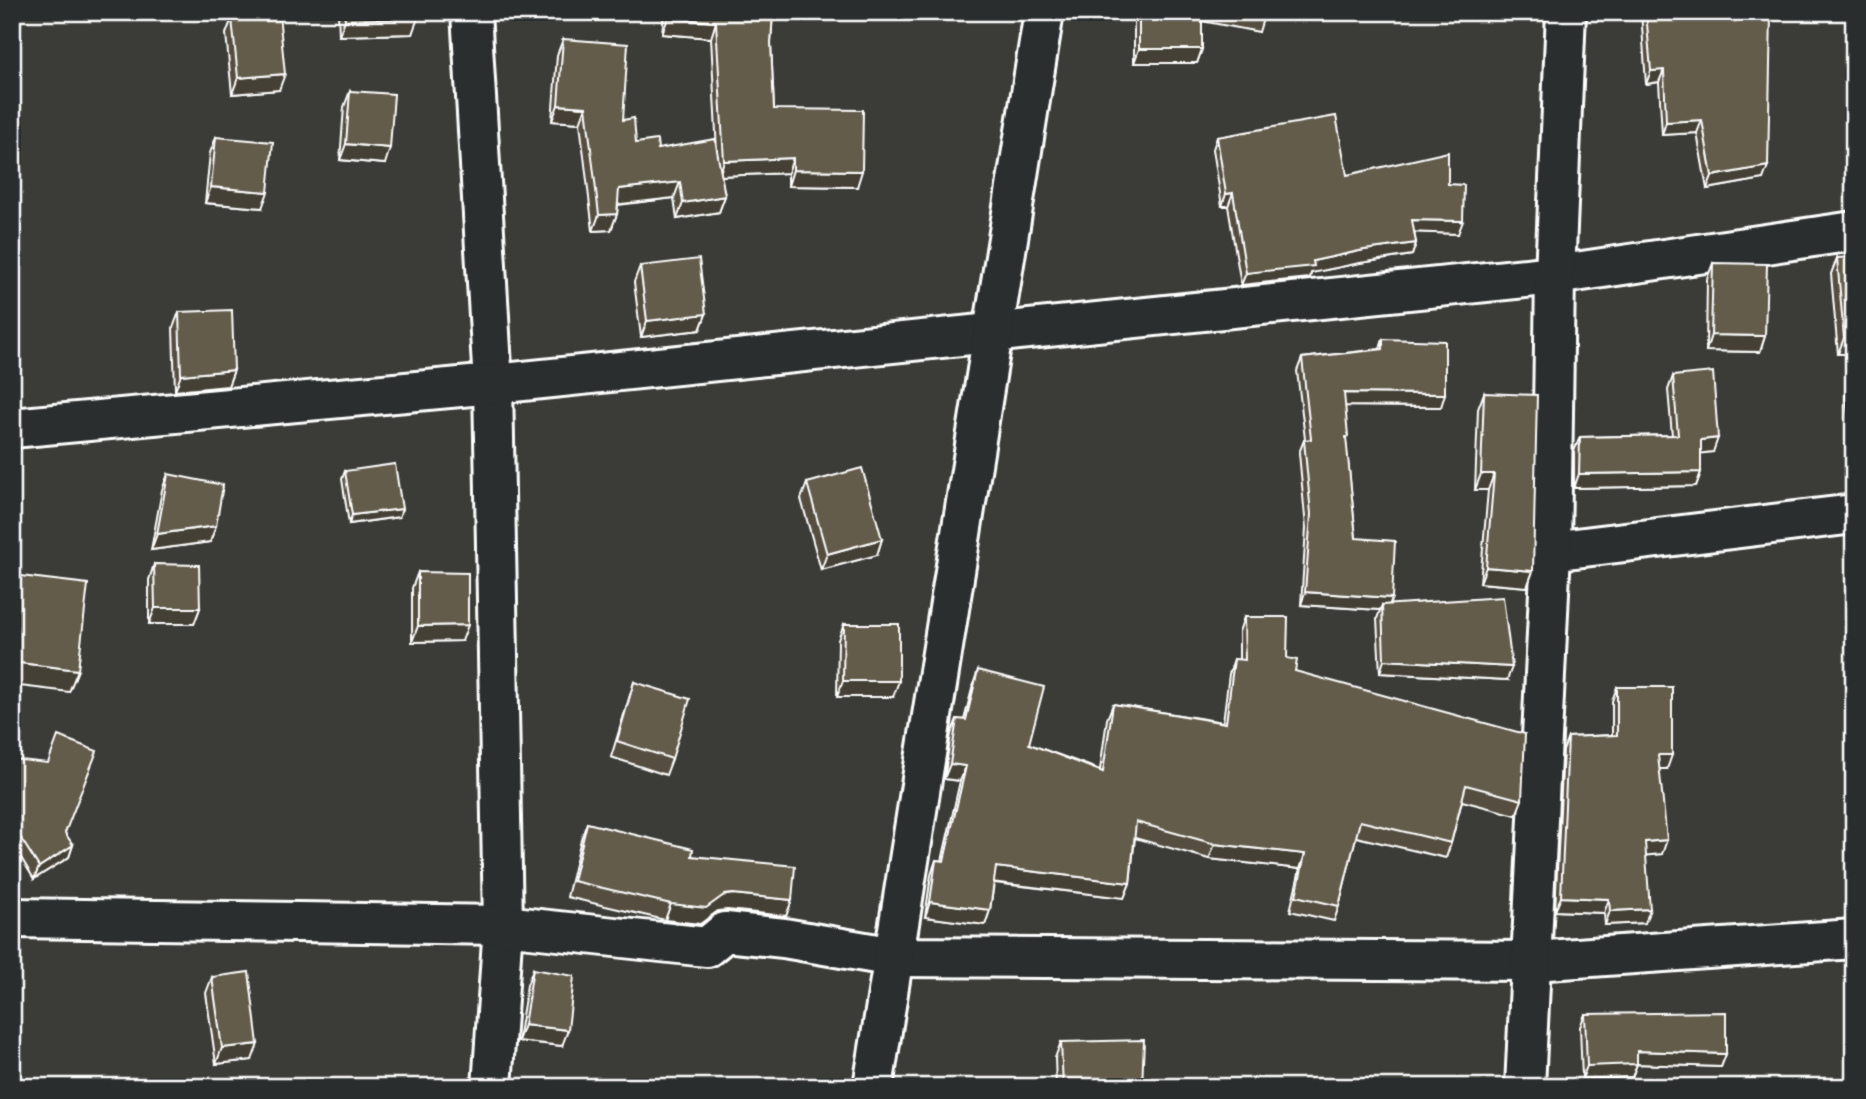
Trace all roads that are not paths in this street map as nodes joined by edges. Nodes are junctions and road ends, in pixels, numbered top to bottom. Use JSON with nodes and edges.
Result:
{"nodes":[{"id":1,"x":471,"y":12,"type":"edge"},
{"id":2,"x":1044,"y":12,"type":"edge"},
{"id":3,"x":1566,"y":12,"type":"edge"},
{"id":4,"x":1854,"y":231,"type":"edge"},
{"id":5,"x":1555,"y":275,"type":"junction"},
{"id":6,"x":994,"y":333,"type":"junction"},
{"id":7,"x":493,"y":384,"type":"junction"},
{"id":8,"x":12,"y":428,"type":"edge"},
{"id":9,"x":1854,"y":514,"type":"edge"},
{"id":10,"x":1550,"y":551,"type":"junction"},
{"id":11,"x":12,"y":918,"type":"edge"},
{"id":12,"x":503,"y":925,"type":"junction"},
{"id":13,"x":1854,"y":939,"type":"edge"},
{"id":14,"x":894,"y":957,"type":"junction"},
{"id":15,"x":1533,"y":961,"type":"junction"},
{"id":16,"x":492,"y":1087,"type":"edge"},
{"id":17,"x":873,"y":1087,"type":"edge"},
{"id":18,"x":1525,"y":1087,"type":"edge"}],
"edges":[{"from":1,"to":7,"type":"street"},
{"from":2,"to":6,"type":"street"},
{"from":3,"to":5,"type":"street"},
{"from":4,"to":5,"type":"street"},
{"from":5,"to":6,"type":"street"},
{"from":5,"to":10,"type":"street"},
{"from":6,"to":7,"type":"street"},
{"from":6,"to":14,"type":"street"},
{"from":7,"to":8,"type":"street"},
{"from":7,"to":12,"type":"street"},
{"from":9,"to":10,"type":"street"},
{"from":10,"to":15,"type":"street"},
{"from":11,"to":12,"type":"street"},
{"from":12,"to":14,"type":"street"},
{"from":12,"to":16,"type":"street"},
{"from":13,"to":15,"type":"street"},
{"from":14,"to":15,"type":"street"},
{"from":14,"to":17,"type":"street"},
{"from":15,"to":18,"type":"street"}]}
